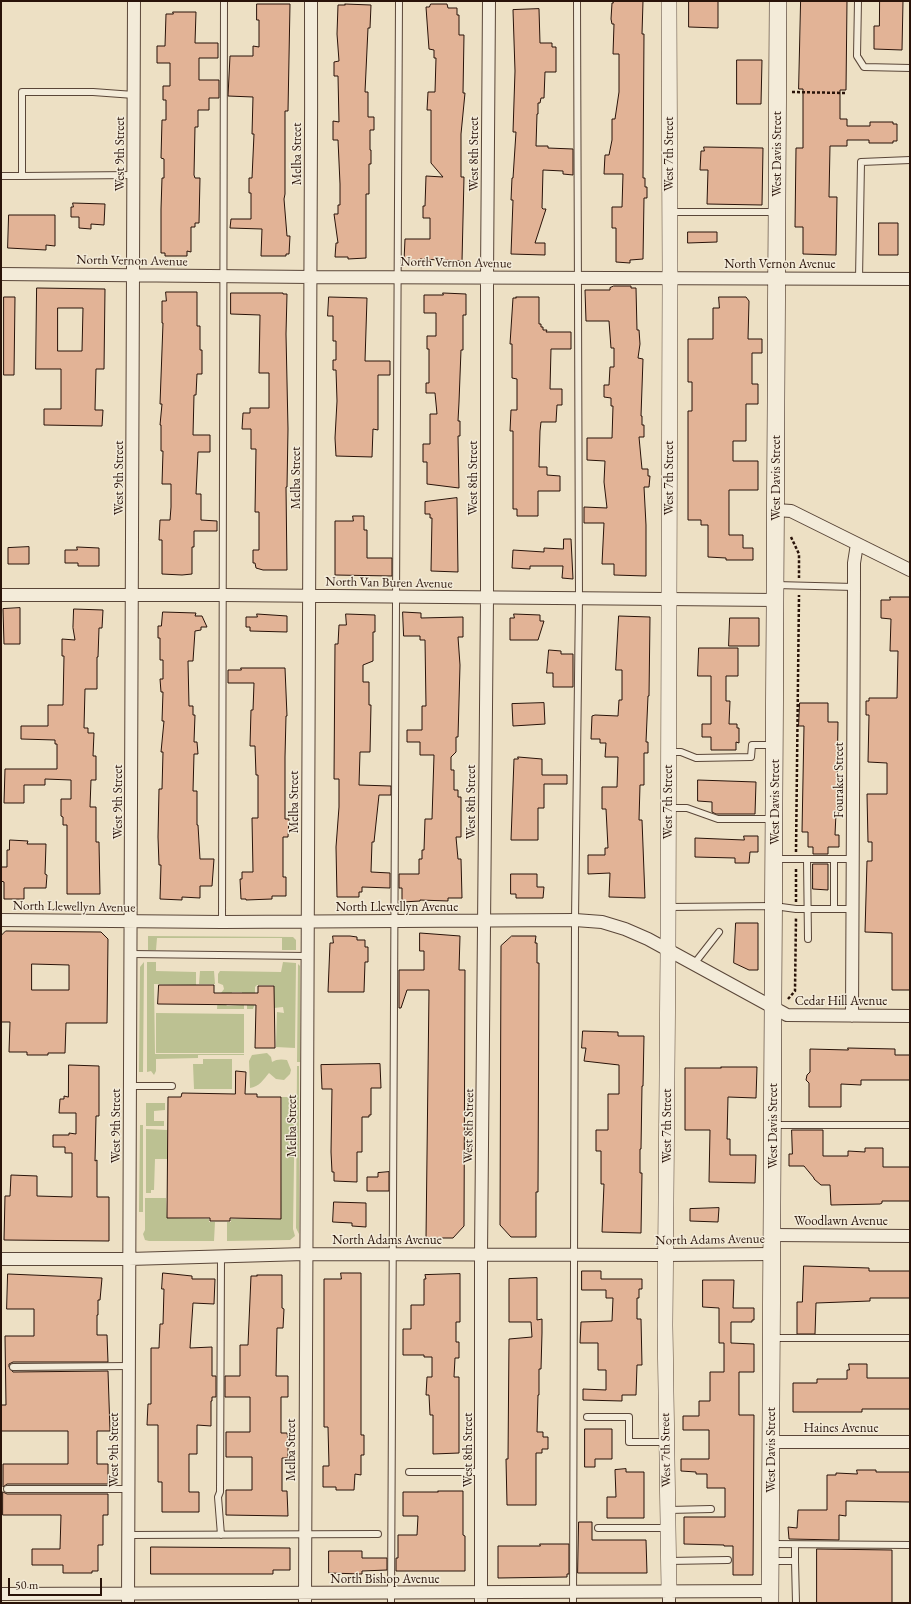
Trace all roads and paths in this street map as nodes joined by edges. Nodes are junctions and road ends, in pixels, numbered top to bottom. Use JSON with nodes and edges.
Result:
{"nodes":[{"id":1,"x":134,"y":1,"type":"edge"},
{"id":2,"x":224,"y":1,"type":"edge"},
{"id":3,"x":311,"y":1,"type":"edge"},
{"id":4,"x":399,"y":1,"type":"edge"},
{"id":5,"x":489,"y":1,"type":"edge"},
{"id":6,"x":577,"y":1,"type":"edge"},
{"id":7,"x":669,"y":1,"type":"edge"},
{"id":8,"x":778,"y":1,"type":"edge"},
{"id":9,"x":858,"y":1,"type":"edge"},
{"id":10,"x":910,"y":68,"type":"edge"},
{"id":11,"x":791,"y":92,"type":"dead end"},
{"id":12,"x":845,"y":93,"type":"dead end"},
{"id":13,"x":134,"y":95,"type":"junction"},
{"id":14,"x":910,"y":160,"type":"edge"},
{"id":15,"x":1,"y":176,"type":"edge"},
{"id":16,"x":22,"y":176,"type":"junction"},
{"id":17,"x":134,"y":176,"type":"junction"},
{"id":18,"x":670,"y":212,"type":"junction"},
{"id":19,"x":777,"y":212,"type":"junction"},
{"id":20,"x":1,"y":274,"type":"edge"},
{"id":21,"x":133,"y":275,"type":"junction"},
{"id":22,"x":224,"y":276,"type":"junction"},
{"id":23,"x":398,"y":276,"type":"junction"},
{"id":24,"x":312,"y":277,"type":"junction"},
{"id":25,"x":487,"y":277,"type":"junction"},
{"id":26,"x":579,"y":277,"type":"junction"},
{"id":27,"x":670,"y":277,"type":"junction"},
{"id":28,"x":777,"y":278,"type":"junction"},
{"id":29,"x":859,"y":278,"type":"junction"},
{"id":30,"x":910,"y":279,"type":"edge"},
{"id":31,"x":776,"y":510,"type":"junction"},
{"id":32,"x":791,"y":536,"type":"dead end"},
{"id":33,"x":857,"y":544,"type":"junction"},
{"id":34,"x":910,"y":570,"type":"edge"},
{"id":35,"x":799,"y":586,"type":"junction"},
{"id":36,"x":854,"y":587,"type":"junction"},
{"id":37,"x":776,"y":593,"type":"junction"},
{"id":38,"x":224,"y":595,"type":"junction"},
{"id":39,"x":1,"y":596,"type":"edge"},
{"id":40,"x":133,"y":596,"type":"junction"},
{"id":41,"x":310,"y":596,"type":"junction"},
{"id":42,"x":396,"y":597,"type":"junction"},
{"id":43,"x":487,"y":598,"type":"junction"},
{"id":44,"x":579,"y":598,"type":"junction"},
{"id":45,"x":668,"y":598,"type":"junction"},
{"id":46,"x":775,"y":745,"type":"junction"},
{"id":47,"x":668,"y":752,"type":"junction"},
{"id":48,"x":668,"y":808,"type":"junction"},
{"id":49,"x":775,"y":819,"type":"junction"},
{"id":50,"x":774,"y":859,"type":"junction"},
{"id":51,"x":796,"y":859,"type":"junction"},
{"id":52,"x":807,"y":859,"type":"junction"},
{"id":53,"x":834,"y":859,"type":"junction"},
{"id":54,"x":853,"y":859,"type":"junction"},
{"id":55,"x":774,"y":906,"type":"junction"},
{"id":56,"x":668,"y":907,"type":"junction"},
{"id":57,"x":807,"y":908,"type":"junction"},
{"id":58,"x":853,"y":908,"type":"junction"},
{"id":59,"x":796,"y":909,"type":"junction"},
{"id":60,"x":834,"y":909,"type":"junction"},
{"id":61,"x":1,"y":920,"type":"edge"},
{"id":62,"x":484,"y":920,"type":"junction"},
{"id":63,"x":575,"y":920,"type":"junction"},
{"id":64,"x":307,"y":921,"type":"junction"},
{"id":65,"x":396,"y":921,"type":"junction"},
{"id":66,"x":131,"y":922,"type":"junction"},
{"id":67,"x":222,"y":922,"type":"junction"},
{"id":68,"x":719,"y":932,"type":"dead end"},
{"id":69,"x":808,"y":939,"type":"dead end"},
{"id":70,"x":668,"y":950,"type":"junction"},
{"id":71,"x":131,"y":954,"type":"junction"},
{"id":72,"x":307,"y":956,"type":"junction"},
{"id":73,"x":694,"y":964,"type":"junction"},
{"id":74,"x":781,"y":1004,"type":"junction"},
{"id":75,"x":852,"y":1016,"type":"junction"},
{"id":76,"x":910,"y":1016,"type":"edge"},
{"id":77,"x":130,"y":1086,"type":"junction"},
{"id":78,"x":172,"y":1086,"type":"dead end"},
{"id":79,"x":773,"y":1125,"type":"junction"},
{"id":80,"x":910,"y":1125,"type":"edge"},
{"id":81,"x":772,"y":1235,"type":"junction"},
{"id":82,"x":910,"y":1236,"type":"edge"},
{"id":83,"x":305,"y":1254,"type":"junction"},
{"id":84,"x":392,"y":1254,"type":"junction"},
{"id":85,"x":481,"y":1254,"type":"junction"},
{"id":86,"x":575,"y":1254,"type":"junction"},
{"id":87,"x":772,"y":1254,"type":"junction"},
{"id":88,"x":665,"y":1255,"type":"junction"},
{"id":89,"x":221,"y":1256,"type":"junction"},
{"id":90,"x":1,"y":1259,"type":"edge"},
{"id":91,"x":129,"y":1259,"type":"junction"},
{"id":92,"x":772,"y":1338,"type":"junction"},
{"id":93,"x":910,"y":1338,"type":"edge"},
{"id":94,"x":129,"y":1366,"type":"junction"},
{"id":95,"x":13,"y":1367,"type":"dead end"},
{"id":96,"x":587,"y":1417,"type":"dead end"},
{"id":97,"x":666,"y":1442,"type":"junction"},
{"id":98,"x":771,"y":1442,"type":"junction"},
{"id":99,"x":910,"y":1442,"type":"edge"},
{"id":100,"x":410,"y":1472,"type":"dead end"},
{"id":101,"x":482,"y":1472,"type":"junction"},
{"id":102,"x":7,"y":1489,"type":"dead end"},
{"id":103,"x":128,"y":1489,"type":"junction"},
{"id":104,"x":711,"y":1509,"type":"dead end"},
{"id":105,"x":667,"y":1510,"type":"junction"},
{"id":106,"x":598,"y":1528,"type":"dead end"},
{"id":107,"x":667,"y":1528,"type":"junction"},
{"id":108,"x":378,"y":1534,"type":"dead end"},
{"id":109,"x":128,"y":1535,"type":"junction"},
{"id":110,"x":220,"y":1535,"type":"junction"},
{"id":111,"x":305,"y":1535,"type":"junction"},
{"id":112,"x":770,"y":1544,"type":"junction"},
{"id":113,"x":795,"y":1544,"type":"junction"},
{"id":114,"x":910,"y":1544,"type":"edge"},
{"id":115,"x":728,"y":1560,"type":"dead end"},
{"id":116,"x":668,"y":1561,"type":"junction"},
{"id":117,"x":770,"y":1561,"type":"junction"},
{"id":118,"x":795,"y":1561,"type":"junction"},
{"id":119,"x":1,"y":1594,"type":"edge"},
{"id":120,"x":669,"y":1597,"type":"edge"},
{"id":121,"x":770,"y":1597,"type":"edge"},
{"id":122,"x":128,"y":1598,"type":"edge"},
{"id":123,"x":305,"y":1598,"type":"edge"},
{"id":124,"x":391,"y":1598,"type":"edge"},
{"id":125,"x":482,"y":1598,"type":"edge"},
{"id":126,"x":573,"y":1598,"type":"edge"},
{"id":127,"x":796,"y":1603,"type":"edge"}],
"edges":[{"from":1,"to":13,"type":"street","name":"West 9th Street"},
{"from":2,"to":22,"type":"lane"},
{"from":3,"to":24,"type":"street","name":"Melba Street"},
{"from":4,"to":23,"type":"lane"},
{"from":5,"to":25,"type":"street","name":"West 8th Street"},
{"from":6,"to":26,"type":"lane"},
{"from":7,"to":18,"type":"street","name":"West 7th Street"},
{"from":8,"to":19,"type":"main road","name":"West Davis Street"},
{"from":9,"to":10,"type":"lane"},
{"from":11,"to":12,"type":"path"},
{"from":13,"to":16,"type":"lane"},
{"from":13,"to":17,"type":"street","name":"West 9th Street"},
{"from":14,"to":29,"type":"lane"},
{"from":15,"to":16,"type":"lane"},
{"from":16,"to":17,"type":"lane"},
{"from":17,"to":21,"type":"street","name":"West 9th Street"},
{"from":18,"to":19,"type":"lane"},
{"from":18,"to":27,"type":"street","name":"West 7th Street"},
{"from":19,"to":28,"type":"main road","name":"West Davis Street"},
{"from":20,"to":21,"type":"street","name":"North Vernon Avenue"},
{"from":21,"to":22,"type":"street","name":"North Vernon Avenue"},
{"from":21,"to":40,"type":"street","name":"West 9th Street"},
{"from":22,"to":24,"type":"street","name":"North Vernon Avenue"},
{"from":22,"to":38,"type":"lane"},
{"from":23,"to":24,"type":"street","name":"North Vernon Avenue"},
{"from":23,"to":25,"type":"street","name":"North Vernon Avenue"},
{"from":23,"to":42,"type":"lane"},
{"from":24,"to":41,"type":"street","name":"Melba Street"},
{"from":25,"to":26,"type":"street","name":"North Vernon Avenue"},
{"from":25,"to":43,"type":"street","name":"West 8th Street"},
{"from":26,"to":27,"type":"street","name":"North Vernon Avenue"},
{"from":26,"to":44,"type":"lane"},
{"from":27,"to":28,"type":"street","name":"North Vernon Avenue"},
{"from":27,"to":45,"type":"street","name":"West 7th Street"},
{"from":28,"to":29,"type":"street","name":"North Vernon Avenue"},
{"from":28,"to":31,"type":"main road","name":"West Davis Street"},
{"from":29,"to":30,"type":"street","name":"North Vernon Avenue"},
{"from":31,"to":33,"type":"street"},
{"from":31,"to":37,"type":"main road","name":"West Davis Street"},
{"from":32,"to":35,"type":"path"},
{"from":33,"to":34,"type":"street"},
{"from":33,"to":36,"type":"street","name":"Fouraker Street"},
{"from":35,"to":36,"type":"lane"},
{"from":35,"to":37,"type":"lane"},
{"from":35,"to":51,"type":"path"},
{"from":36,"to":54,"type":"street","name":"Fouraker Street"},
{"from":37,"to":45,"type":"street","name":"North Van Buren Avenue"},
{"from":37,"to":46,"type":"main road","name":"West Davis Street"},
{"from":38,"to":40,"type":"street","name":"North Van Buren Avenue"},
{"from":38,"to":41,"type":"street","name":"North Van Buren Avenue"},
{"from":38,"to":67,"type":"lane"},
{"from":39,"to":40,"type":"street","name":"North Van Buren Avenue"},
{"from":40,"to":66,"type":"street","name":"West 9th Street"},
{"from":41,"to":42,"type":"street","name":"North Van Buren Avenue"},
{"from":41,"to":64,"type":"street","name":"Melba Street"},
{"from":42,"to":43,"type":"street","name":"North Van Buren Avenue"},
{"from":42,"to":65,"type":"lane"},
{"from":43,"to":44,"type":"street","name":"North Van Buren Avenue"},
{"from":43,"to":62,"type":"street","name":"West 8th Street"},
{"from":44,"to":45,"type":"street","name":"North Van Buren Avenue"},
{"from":44,"to":63,"type":"lane"},
{"from":45,"to":47,"type":"street","name":"West 7th Street"},
{"from":46,"to":47,"type":"lane"},
{"from":46,"to":49,"type":"main road","name":"West Davis Street"},
{"from":47,"to":48,"type":"street","name":"West 7th Street"},
{"from":48,"to":49,"type":"lane"},
{"from":48,"to":56,"type":"street","name":"West 7th Street"},
{"from":49,"to":50,"type":"main road","name":"West Davis Street"},
{"from":50,"to":51,"type":"lane"},
{"from":50,"to":55,"type":"main road","name":"West Davis Street"},
{"from":51,"to":52,"type":"lane"},
{"from":51,"to":59,"type":"path"},
{"from":52,"to":53,"type":"lane"},
{"from":52,"to":57,"type":"lane"},
{"from":53,"to":54,"type":"lane"},
{"from":53,"to":60,"type":"lane"},
{"from":54,"to":58,"type":"street","name":"Fouraker Street"},
{"from":55,"to":56,"type":"lane"},
{"from":55,"to":59,"type":"lane"},
{"from":55,"to":74,"type":"main road","name":"West Davis Street"},
{"from":56,"to":70,"type":"street","name":"West 7th Street"},
{"from":57,"to":59,"type":"lane"},
{"from":57,"to":60,"type":"lane"},
{"from":57,"to":69,"type":"lane"},
{"from":58,"to":60,"type":"lane"},
{"from":58,"to":75,"type":"street","name":"Fouraker Street"},
{"from":59,"to":74,"type":"path"},
{"from":61,"to":66,"type":"street","name":"North Llewellyn Avenue"},
{"from":62,"to":63,"type":"street","name":"North Llewellyn Avenue"},
{"from":62,"to":65,"type":"street","name":"North Llewellyn Avenue"},
{"from":62,"to":85,"type":"street","name":"West 8th Street"},
{"from":63,"to":70,"type":"street","name":"North Llewellyn Avenue"},
{"from":63,"to":86,"type":"lane"},
{"from":64,"to":65,"type":"street","name":"North Llewellyn Avenue"},
{"from":64,"to":67,"type":"street","name":"North Llewellyn Avenue"},
{"from":64,"to":72,"type":"street","name":"Melba Street"},
{"from":65,"to":84,"type":"lane"},
{"from":66,"to":67,"type":"street","name":"North Llewellyn Avenue"},
{"from":66,"to":71,"type":"street","name":"West 9th Street"},
{"from":68,"to":73,"type":"lane"},
{"from":70,"to":73,"type":"street","name":"North Llewellyn Avenue"},
{"from":70,"to":88,"type":"street","name":"West 7th Street"},
{"from":71,"to":72,"type":"lane"},
{"from":71,"to":77,"type":"street","name":"West 9th Street"},
{"from":72,"to":83,"type":"street","name":"Melba Street"},
{"from":73,"to":74,"type":"street","name":"North Llewellyn Avenue"},
{"from":74,"to":75,"type":"street","name":"Cedar Hill Avenue"},
{"from":74,"to":79,"type":"main road","name":"West Davis Street"},
{"from":75,"to":76,"type":"street","name":"Cedar Hill Avenue"},
{"from":77,"to":78,"type":"lane"},
{"from":77,"to":91,"type":"street","name":"West 9th Street"},
{"from":79,"to":80,"type":"lane"},
{"from":79,"to":81,"type":"main road","name":"West Davis Street"},
{"from":81,"to":82,"type":"street","name":"Woodlawn Avenue"},
{"from":81,"to":87,"type":"main road","name":"West Davis Street"},
{"from":83,"to":84,"type":"street","name":"North Adams Avenue"},
{"from":83,"to":89,"type":"street","name":"North Adams Avenue"},
{"from":83,"to":111,"type":"street","name":"Melba Street"},
{"from":84,"to":85,"type":"street","name":"North Adams Avenue"},
{"from":84,"to":124,"type":"lane"},
{"from":85,"to":86,"type":"street","name":"North Adams Avenue"},
{"from":85,"to":101,"type":"street","name":"West 8th Street"},
{"from":86,"to":88,"type":"street","name":"North Adams Avenue"},
{"from":86,"to":126,"type":"lane"},
{"from":87,"to":88,"type":"street","name":"North Adams Avenue"},
{"from":87,"to":92,"type":"main road","name":"West Davis Street"},
{"from":88,"to":97,"type":"street","name":"West 7th Street"},
{"from":89,"to":91,"type":"street","name":"North Adams Avenue"},
{"from":89,"to":110,"type":"lane"},
{"from":90,"to":91,"type":"street","name":"North Adams Avenue"},
{"from":91,"to":94,"type":"street","name":"West 9th Street"},
{"from":92,"to":93,"type":"lane"},
{"from":92,"to":98,"type":"main road","name":"West Davis Street"},
{"from":94,"to":95,"type":"lane"},
{"from":94,"to":103,"type":"street","name":"West 9th Street"},
{"from":96,"to":97,"type":"lane"},
{"from":97,"to":105,"type":"street","name":"West 7th Street"},
{"from":98,"to":99,"type":"street","name":"Haines Avenue"},
{"from":98,"to":112,"type":"main road","name":"West Davis Street"},
{"from":100,"to":101,"type":"lane"},
{"from":101,"to":125,"type":"street","name":"West 8th Street"},
{"from":102,"to":103,"type":"lane"},
{"from":103,"to":109,"type":"street","name":"West 9th Street"},
{"from":104,"to":105,"type":"lane"},
{"from":105,"to":107,"type":"street","name":"West 7th Street"},
{"from":106,"to":107,"type":"lane"},
{"from":107,"to":116,"type":"street","name":"West 7th Street"},
{"from":108,"to":111,"type":"lane"},
{"from":109,"to":110,"type":"lane"},
{"from":109,"to":122,"type":"street","name":"West 9th Street"},
{"from":110,"to":111,"type":"lane"},
{"from":111,"to":123,"type":"street","name":"Melba Street"},
{"from":112,"to":113,"type":"lane"},
{"from":112,"to":117,"type":"main road","name":"West Davis Street"},
{"from":113,"to":114,"type":"lane"},
{"from":113,"to":118,"type":"lane"},
{"from":115,"to":116,"type":"lane"},
{"from":116,"to":120,"type":"street","name":"West 7th Street"},
{"from":117,"to":118,"type":"lane"},
{"from":117,"to":121,"type":"main road","name":"West Davis Street"},
{"from":118,"to":127,"type":"lane"},
{"from":119,"to":122,"type":"street","name":"North Bishop Avenue"},
{"from":120,"to":121,"type":"street","name":"North Bishop Avenue"},
{"from":120,"to":126,"type":"street","name":"North Bishop Avenue"},
{"from":122,"to":123,"type":"street","name":"North Bishop Avenue"},
{"from":123,"to":124,"type":"street","name":"North Bishop Avenue"},
{"from":124,"to":125,"type":"street","name":"North Bishop Avenue"},
{"from":125,"to":126,"type":"street","name":"North Bishop Avenue"}]}
